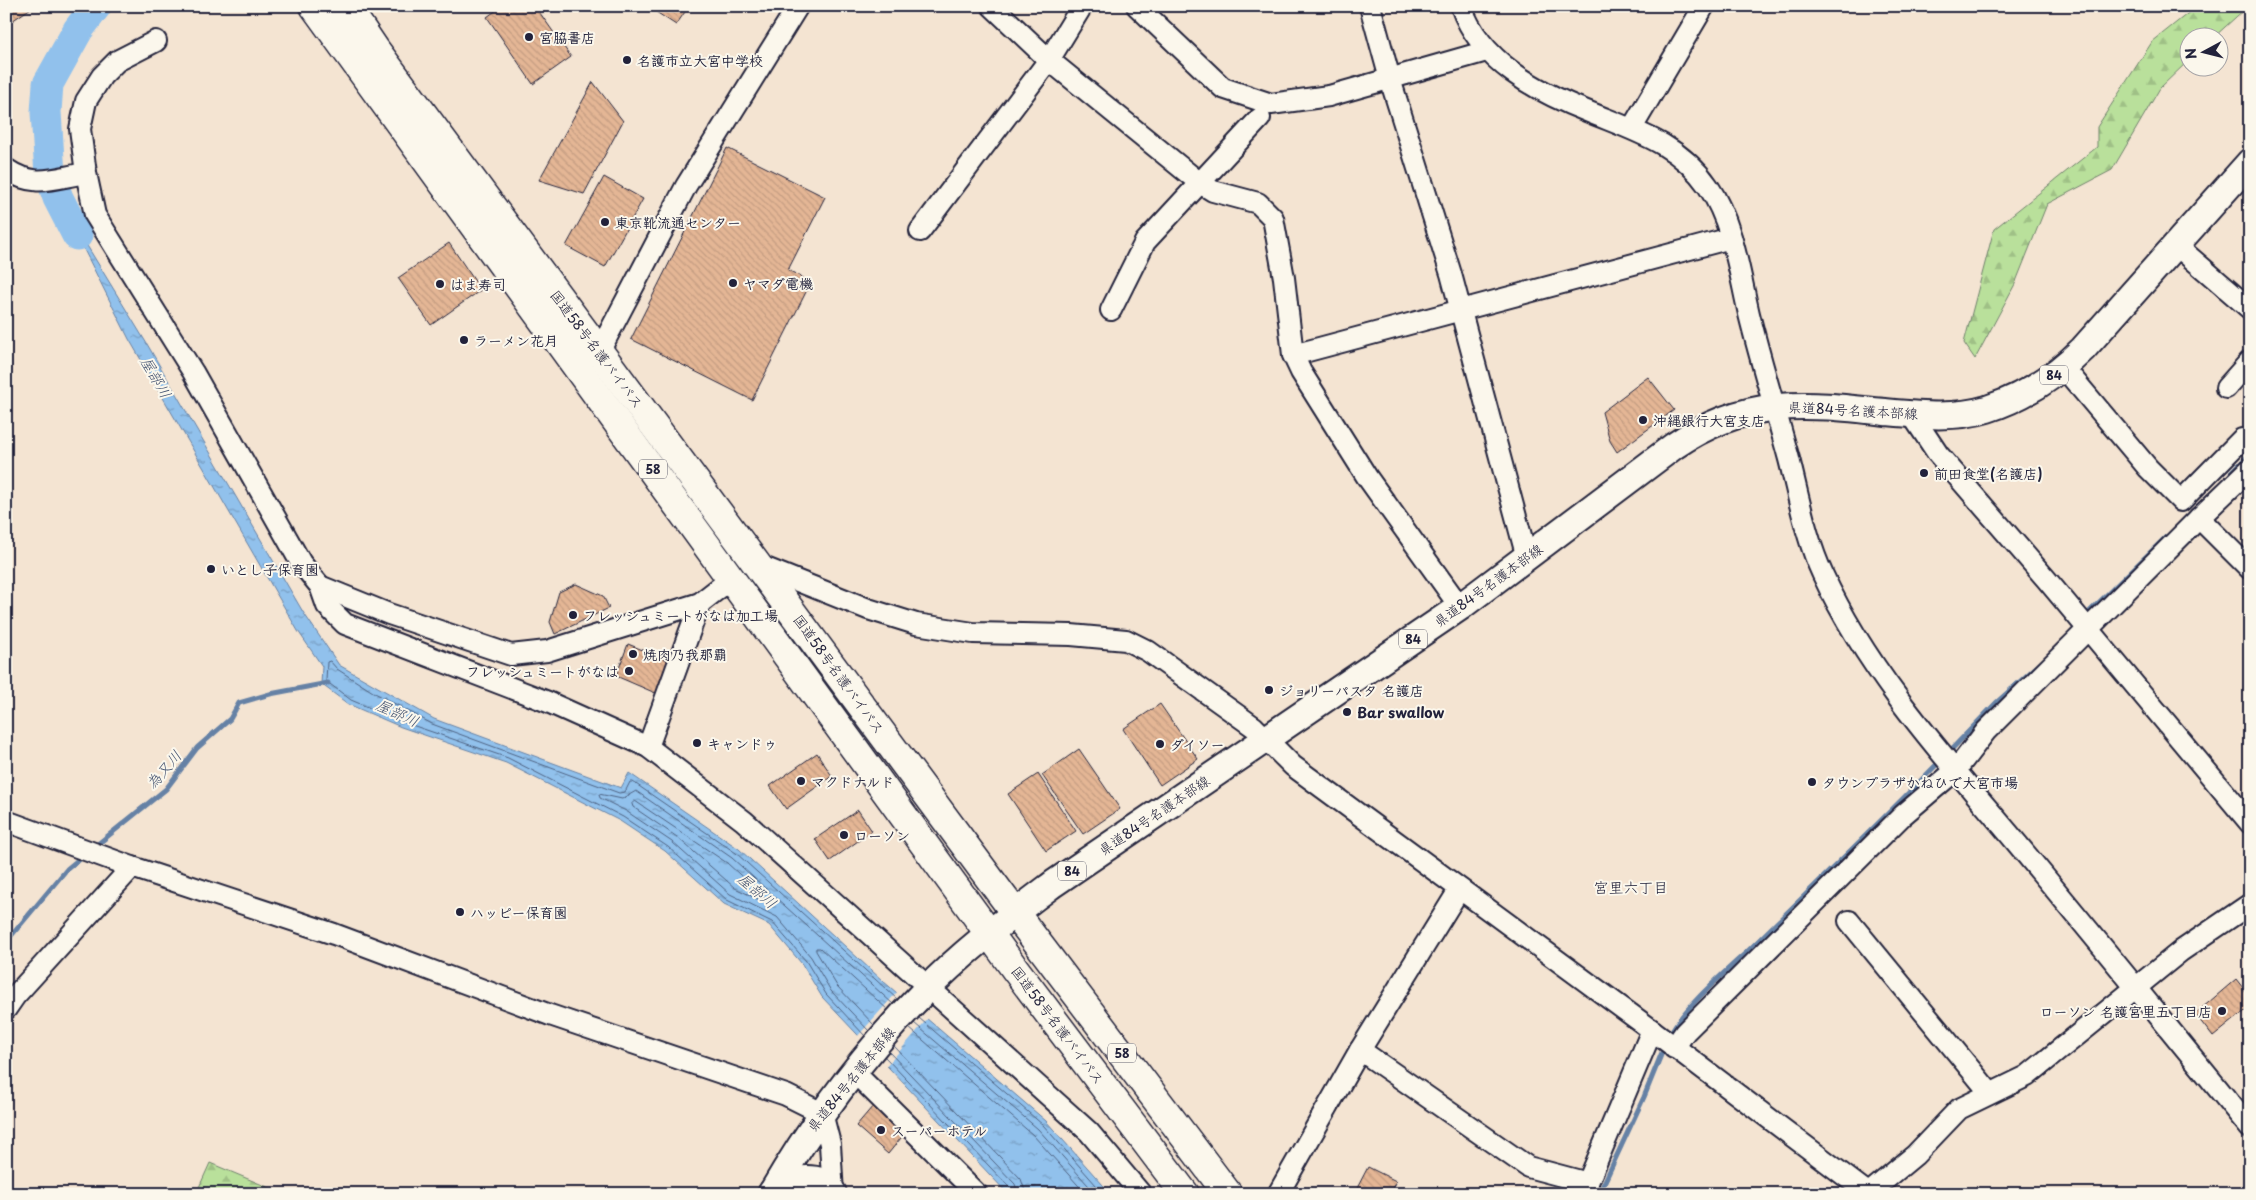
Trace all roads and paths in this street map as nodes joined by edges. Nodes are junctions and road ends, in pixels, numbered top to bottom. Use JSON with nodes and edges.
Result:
{"nodes":[{"id":1,"x":314,"y":6,"type":"edge"},
{"id":2,"x":346,"y":6,"type":"edge"},
{"id":3,"x":798,"y":6,"type":"edge"},
{"id":4,"x":992,"y":6,"type":"edge"},
{"id":5,"x":1082,"y":6,"type":"edge"},
{"id":6,"x":1137,"y":6,"type":"edge"},
{"id":7,"x":1370,"y":6,"type":"edge"},
{"id":8,"x":1461,"y":6,"type":"edge"},
{"id":9,"x":1704,"y":6,"type":"edge"},
{"id":10,"x":156,"y":41,"type":"dead end"},
{"id":11,"x":1487,"y":51,"type":"junction"},
{"id":12,"x":1050,"y":60,"type":"junction"},
{"id":13,"x":1390,"y":79,"type":"junction"},
{"id":14,"x":1260,"y":118,"type":"dead end"},
{"id":15,"x":1632,"y":128,"type":"junction"},
{"id":16,"x":2250,"y":162,"type":"edge"},
{"id":17,"x":6,"y":169,"type":"edge"},
{"id":18,"x":78,"y":174,"type":"junction"},
{"id":19,"x":1200,"y":183,"type":"junction"},
{"id":20,"x":920,"y":231,"type":"dead end"},
{"id":21,"x":1731,"y":238,"type":"junction"},
{"id":22,"x":2177,"y":246,"type":"junction"},
{"id":23,"x":2250,"y":309,"type":"edge"},
{"id":24,"x":1111,"y":310,"type":"dead end"},
{"id":25,"x":1460,"y":310,"type":"junction"},
{"id":26,"x":599,"y":352,"type":"junction"},
{"id":27,"x":1293,"y":355,"type":"junction"},
{"id":28,"x":2250,"y":360,"type":"edge"},
{"id":29,"x":2064,"y":368,"type":"junction"},
{"id":30,"x":2226,"y":388,"type":"dead end"},
{"id":31,"x":1775,"y":406,"type":"junction"},
{"id":32,"x":1912,"y":414,"type":"junction"},
{"id":33,"x":2242,"y":438,"type":"dead end"},
{"id":34,"x":2250,"y":469,"type":"edge"},
{"id":35,"x":2199,"y":518,"type":"junction"},
{"id":36,"x":1527,"y":558,"type":"junction"},
{"id":37,"x":758,"y":565,"type":"junction"},
{"id":38,"x":2250,"y":569,"type":"edge"},
{"id":39,"x":732,"y":578,"type":"junction"},
{"id":40,"x":320,"y":586,"type":"junction"},
{"id":41,"x":700,"y":603,"type":"junction"},
{"id":42,"x":1460,"y":607,"type":"junction"},
{"id":43,"x":2088,"y":630,"type":"junction"},
{"id":44,"x":1265,"y":740,"type":"junction"},
{"id":45,"x":648,"y":747,"type":"junction"},
{"id":46,"x":1954,"y":768,"type":"junction"},
{"id":47,"x":6,"y":821,"type":"edge"},
{"id":48,"x":2250,"y":823,"type":"edge"},
{"id":49,"x":132,"y":867,"type":"junction"},
{"id":50,"x":1459,"y":890,"type":"junction"},
{"id":51,"x":2250,"y":904,"type":"edge"},
{"id":52,"x":1015,"y":913,"type":"junction"},
{"id":53,"x":1849,"y":920,"type":"dead end"},
{"id":54,"x":990,"y":933,"type":"junction"},
{"id":55,"x":2136,"y":987,"type":"junction"},
{"id":56,"x":924,"y":992,"type":"junction"},
{"id":57,"x":6,"y":1009,"type":"edge"},
{"id":58,"x":1652,"y":1030,"type":"junction"},
{"id":59,"x":1674,"y":1048,"type":"junction"},
{"id":60,"x":1360,"y":1050,"type":"junction"},
{"id":61,"x":857,"y":1069,"type":"junction"},
{"id":62,"x":1990,"y":1093,"type":"junction"},
{"id":63,"x":822,"y":1113,"type":"junction"},
{"id":64,"x":2250,"y":1128,"type":"edge"},
{"id":65,"x":1586,"y":1188,"type":"edge"},
{"id":66,"x":772,"y":1193,"type":"edge"},
{"id":67,"x":833,"y":1193,"type":"edge"},
{"id":68,"x":976,"y":1194,"type":"edge"},
{"id":69,"x":1141,"y":1194,"type":"edge"},
{"id":70,"x":1185,"y":1194,"type":"edge"},
{"id":71,"x":1228,"y":1194,"type":"edge"},
{"id":72,"x":1278,"y":1194,"type":"edge"},
{"id":73,"x":1868,"y":1194,"type":"edge"}],
"edges":[{"from":1,"to":39,"type":"highway","name":"国道58号名護バイパス","number":"58"},
{"from":2,"to":26,"type":"highway","name":"国道58号名護バイパス","number":"58"},
{"from":3,"to":26,"type":"street"},
{"from":4,"to":12,"type":"street"},
{"from":5,"to":12,"type":"street"},
{"from":6,"to":13,"type":"street"},
{"from":7,"to":13,"type":"street"},
{"from":8,"to":11,"type":"street"},
{"from":9,"to":15,"type":"street"},
{"from":10,"to":18,"type":"street"},
{"from":11,"to":13,"type":"street"},
{"from":11,"to":15,"type":"street"},
{"from":12,"to":19,"type":"street"},
{"from":12,"to":20,"type":"street"},
{"from":13,"to":25,"type":"street"},
{"from":14,"to":19,"type":"street"},
{"from":15,"to":21,"type":"street"},
{"from":16,"to":22,"type":"main road","name":"県道84号名護本部線","number":"84"},
{"from":17,"to":18,"type":"street"},
{"from":18,"to":40,"type":"street"},
{"from":19,"to":24,"type":"street"},
{"from":19,"to":27,"type":"street"},
{"from":21,"to":25,"type":"street"},
{"from":21,"to":31,"type":"street"},
{"from":22,"to":23,"type":"street"},
{"from":22,"to":29,"type":"main road","name":"県道84号名護本部線","number":"84"},
{"from":25,"to":27,"type":"street"},
{"from":25,"to":36,"type":"street"},
{"from":26,"to":37,"type":"highway","name":"国道58号名護バイパス","number":"58"},
{"from":27,"to":42,"type":"street"},
{"from":28,"to":30,"type":"street"},
{"from":29,"to":32,"type":"main road","name":"県道84号名護本部線","number":"84"},
{"from":29,"to":33,"type":"street"},
{"from":31,"to":32,"type":"main road","name":"県道84号名護本部線","number":"84"},
{"from":31,"to":36,"type":"main road","name":"県道84号名護本部線","number":"84"},
{"from":31,"to":46,"type":"street"},
{"from":32,"to":43,"type":"street"},
{"from":34,"to":35,"type":"street"},
{"from":35,"to":38,"type":"street"},
{"from":35,"to":43,"type":"street"},
{"from":36,"to":42,"type":"main road","name":"県道84号名護本部線","number":"84"},
{"from":37,"to":44,"type":"street"},
{"from":37,"to":52,"type":"highway","name":"国道58号名護バイパス","number":"58"},
{"from":39,"to":41,"type":"street"},
{"from":39,"to":54,"type":"highway","name":"国道58号名護バイパス","number":"58"},
{"from":40,"to":41,"type":"street"},
{"from":40,"to":45,"type":"street"},
{"from":41,"to":45,"type":"street"},
{"from":42,"to":44,"type":"main road","name":"県道84号名護本部線","number":"84"},
{"from":43,"to":46,"type":"street"},
{"from":43,"to":48,"type":"street"},
{"from":44,"to":50,"type":"street"},
{"from":44,"to":52,"type":"main road","name":"県道84号名護本部線","number":"84"},
{"from":45,"to":56,"type":"street"},
{"from":46,"to":55,"type":"street"},
{"from":46,"to":59,"type":"street"},
{"from":47,"to":49,"type":"street"},
{"from":49,"to":57,"type":"street"},
{"from":49,"to":63,"type":"street"},
{"from":50,"to":58,"type":"street"},
{"from":50,"to":60,"type":"street"},
{"from":51,"to":55,"type":"street"},
{"from":52,"to":54,"type":"main road","name":"県道84号名護本部線","number":"84"},
{"from":52,"to":71,"type":"highway","name":"国道58号名護バイパス","number":"58"},
{"from":53,"to":62,"type":"street"},
{"from":54,"to":56,"type":"main road","name":"県道84号名護本部線","number":"84"},
{"from":54,"to":70,"type":"highway","name":"国道58号名護バイパス","number":"58"},
{"from":55,"to":62,"type":"street"},
{"from":55,"to":64,"type":"street"},
{"from":56,"to":61,"type":"main road","name":"県道84号名護本部線","number":"84"},
{"from":56,"to":69,"type":"street"},
{"from":58,"to":59,"type":"street"},
{"from":58,"to":65,"type":"street"},
{"from":59,"to":73,"type":"street"},
{"from":60,"to":65,"type":"street"},
{"from":60,"to":72,"type":"street"},
{"from":61,"to":63,"type":"main road","name":"県道84号名護本部線","number":"84"},
{"from":61,"to":68,"type":"street"},
{"from":62,"to":73,"type":"street"},
{"from":63,"to":66,"type":"main road","name":"県道84号名護本部線","number":"84"},
{"from":63,"to":67,"type":"street"},
{"from":66,"to":67,"type":"main road"}]}
